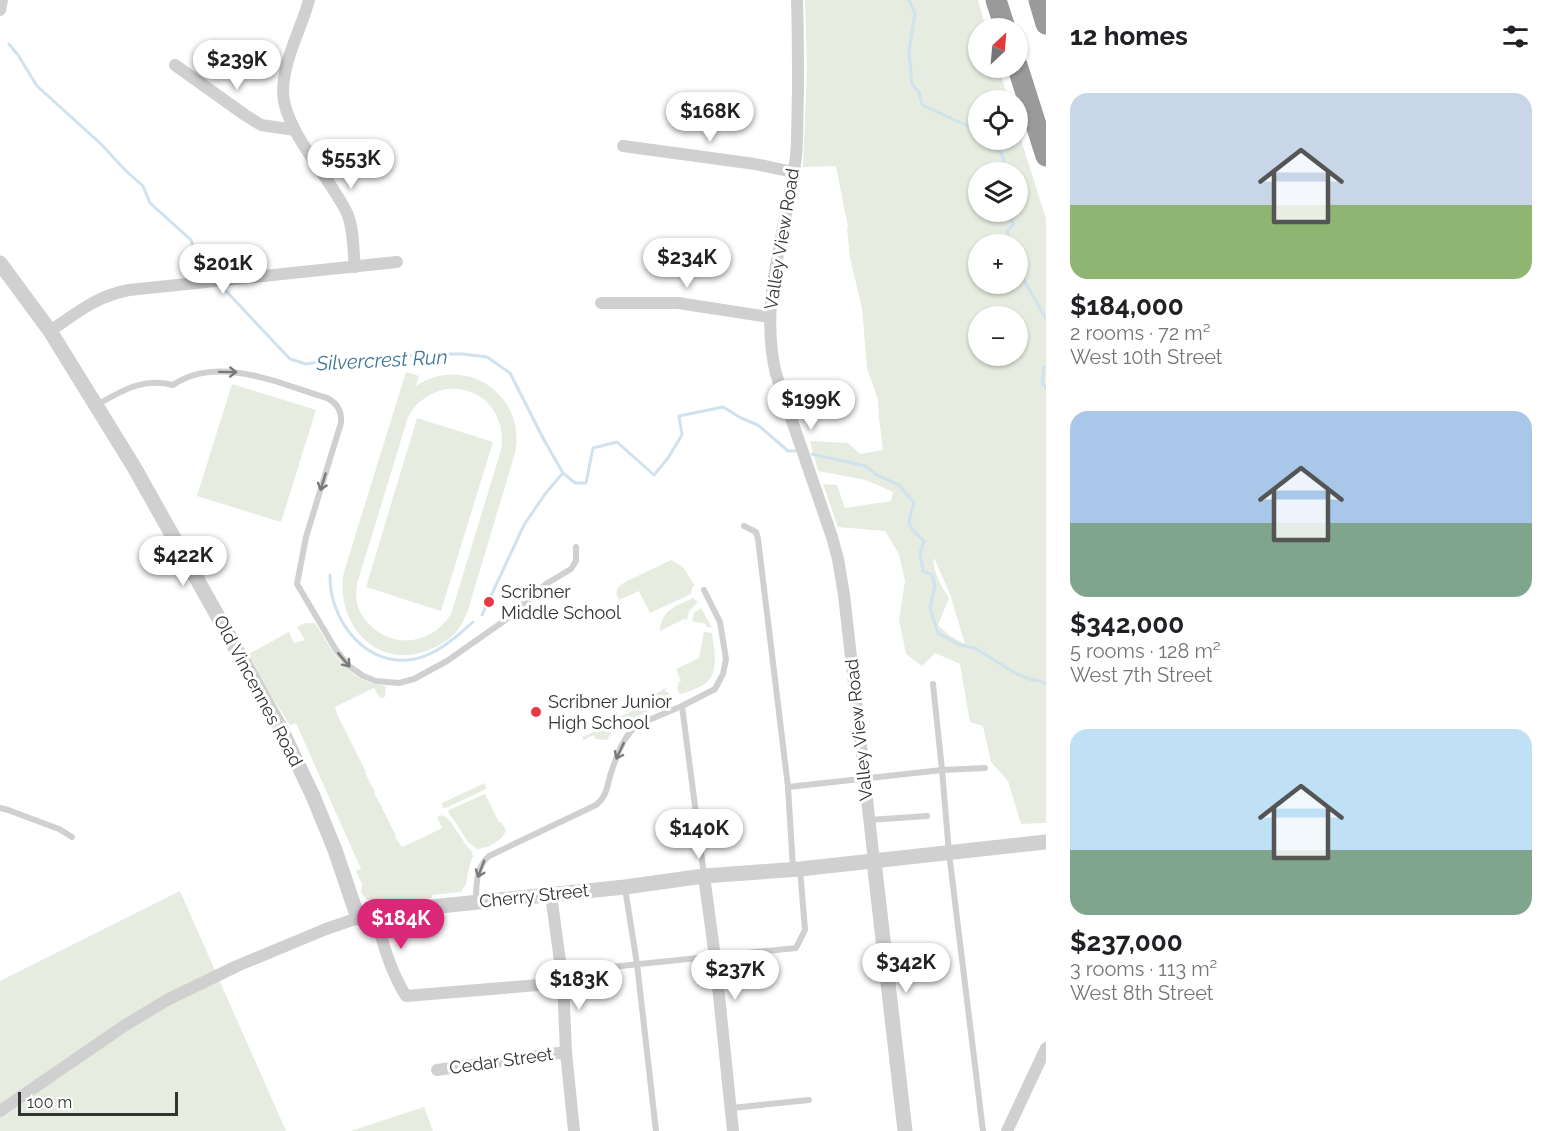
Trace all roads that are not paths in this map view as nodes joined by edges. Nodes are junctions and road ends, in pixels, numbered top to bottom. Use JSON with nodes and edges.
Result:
{"nodes":[{"id":1,"x":2,"y":0,"type":"edge"},
{"id":2,"x":309,"y":0,"type":"edge"},
{"id":3,"x":797,"y":0,"type":"edge"},
{"id":4,"x":996,"y":0,"type":"edge"},
{"id":5,"x":1040,"y":0,"type":"edge"},
{"id":6,"x":0,"y":10,"type":"edge"},
{"id":7,"x":1002,"y":18,"type":"edge"},
{"id":8,"x":1046,"y":24,"type":"edge"},
{"id":9,"x":175,"y":65,"type":"dead end"},
{"id":10,"x":1021,"y":78,"type":"edge"},
{"id":11,"x":295,"y":130,"type":"junction"},
{"id":12,"x":623,"y":146,"type":"dead end"},
{"id":13,"x":1046,"y":156,"type":"edge"},
{"id":14,"x":793,"y":172,"type":"junction"},
{"id":15,"x":397,"y":262,"type":"dead end"},
{"id":16,"x":0,"y":263,"type":"edge"},
{"id":17,"x":355,"y":267,"type":"junction"},
{"id":18,"x":601,"y":303,"type":"dead end"},
{"id":19,"x":769,"y":317,"type":"junction"},
{"id":20,"x":50,"y":331,"type":"junction"},
{"id":21,"x":97,"y":405,"type":"junction"},
{"id":22,"x":744,"y":526,"type":"dead end"},
{"id":23,"x":576,"y":546,"type":"dead end"},
{"id":24,"x":704,"y":590,"type":"dead end"},
{"id":25,"x":933,"y":684,"type":"dead end"},
{"id":26,"x":682,"y":706,"type":"junction"},
{"id":27,"x":985,"y":768,"type":"dead end"},
{"id":28,"x":942,"y":770,"type":"junction"},
{"id":29,"x":864,"y":778,"type":"junction"},
{"id":30,"x":788,"y":787,"type":"junction"},
{"id":31,"x":0,"y":808,"type":"edge"},
{"id":32,"x":927,"y":816,"type":"dead end"},
{"id":33,"x":869,"y":820,"type":"junction"},
{"id":34,"x":72,"y":837,"type":"dead end"},
{"id":35,"x":1046,"y":842,"type":"edge"},
{"id":36,"x":950,"y":853,"type":"junction"},
{"id":37,"x":874,"y":861,"type":"junction"},
{"id":38,"x":796,"y":869,"type":"junction"},
{"id":39,"x":704,"y":876,"type":"junction"},
{"id":40,"x":624,"y":887,"type":"junction"},
{"id":41,"x":551,"y":895,"type":"junction"},
{"id":42,"x":476,"y":902,"type":"junction"},
{"id":43,"x":375,"y":914,"type":"junction"},
{"id":44,"x":357,"y":918,"type":"junction"},
{"id":45,"x":715,"y":957,"type":"junction"},
{"id":46,"x":637,"y":964,"type":"junction"},
{"id":47,"x":562,"y":977,"type":"junction"},
{"id":48,"x":1046,"y":1048,"type":"edge"},
{"id":49,"x":566,"y":1052,"type":"junction"},
{"id":50,"x":437,"y":1070,"type":"dead end"},
{"id":51,"x":809,"y":1100,"type":"dead end"},
{"id":52,"x":731,"y":1108,"type":"junction"},
{"id":53,"x":0,"y":1111,"type":"edge"},
{"id":54,"x":574,"y":1131,"type":"edge"},
{"id":55,"x":656,"y":1131,"type":"edge"},
{"id":56,"x":733,"y":1131,"type":"edge"},
{"id":57,"x":905,"y":1131,"type":"edge"},
{"id":58,"x":983,"y":1131,"type":"edge"},
{"id":59,"x":1007,"y":1131,"type":"edge"}],
"edges":[{"from":1,"to":6,"type":"street"},
{"from":2,"to":11,"type":"street"},
{"from":3,"to":14,"type":"street","name":"Valley View Road"},
{"from":4,"to":7,"type":"highway"},
{"from":5,"to":8,"type":"highway"},
{"from":9,"to":11,"type":"street"},
{"from":10,"to":13,"type":"highway"},
{"from":11,"to":17,"type":"street"},
{"from":12,"to":14,"type":"street"},
{"from":14,"to":19,"type":"street","name":"Valley View Road"},
{"from":15,"to":17,"type":"street"},
{"from":16,"to":20,"type":"street","name":"Old Vincennes Road"},
{"from":17,"to":20,"type":"street"},
{"from":18,"to":19,"type":"street"},
{"from":19,"to":29,"type":"street","name":"Valley View Road"},
{"from":20,"to":21,"type":"street","name":"Old Vincennes Road"},
{"from":21,"to":23,"type":"lane","one_way":true},
{"from":21,"to":44,"type":"street","name":"Old Vincennes Road"},
{"from":22,"to":30,"type":"lane"},
{"from":24,"to":26,"type":"lane"},
{"from":25,"to":28,"type":"lane"},
{"from":26,"to":39,"type":"lane"},
{"from":26,"to":42,"type":"lane","one_way":true},
{"from":27,"to":28,"type":"lane"},
{"from":28,"to":29,"type":"lane"},
{"from":28,"to":36,"type":"lane"},
{"from":29,"to":30,"type":"lane"},
{"from":29,"to":33,"type":"street","name":"Valley View Road"},
{"from":30,"to":38,"type":"lane"},
{"from":31,"to":34,"type":"lane"},
{"from":32,"to":33,"type":"lane"},
{"from":33,"to":37,"type":"street","name":"Valley View Road"},
{"from":35,"to":36,"type":"street","name":"Cherry Street"},
{"from":36,"to":37,"type":"street","name":"Cherry Street"},
{"from":36,"to":58,"type":"lane"},
{"from":37,"to":38,"type":"street","name":"Cherry Street"},
{"from":37,"to":57,"type":"street"},
{"from":38,"to":39,"type":"street","name":"Cherry Street"},
{"from":38,"to":45,"type":"lane"},
{"from":39,"to":40,"type":"street","name":"Cherry Street"},
{"from":39,"to":45,"type":"street"},
{"from":40,"to":41,"type":"street","name":"Cherry Street"},
{"from":40,"to":46,"type":"lane"},
{"from":41,"to":42,"type":"street","name":"Cherry Street"},
{"from":41,"to":47,"type":"street"},
{"from":42,"to":43,"type":"street","name":"Cherry Street"},
{"from":43,"to":44,"type":"street","name":"Cherry Street"},
{"from":43,"to":47,"type":"street"},
{"from":44,"to":53,"type":"street","name":"Cherry Street"},
{"from":45,"to":46,"type":"lane"},
{"from":45,"to":52,"type":"street"},
{"from":46,"to":47,"type":"lane"},
{"from":46,"to":55,"type":"lane"},
{"from":47,"to":49,"type":"street"},
{"from":48,"to":59,"type":"street"},
{"from":49,"to":50,"type":"street","name":"Cedar Street"},
{"from":49,"to":54,"type":"street"},
{"from":51,"to":52,"type":"lane"},
{"from":52,"to":56,"type":"street"}]}
